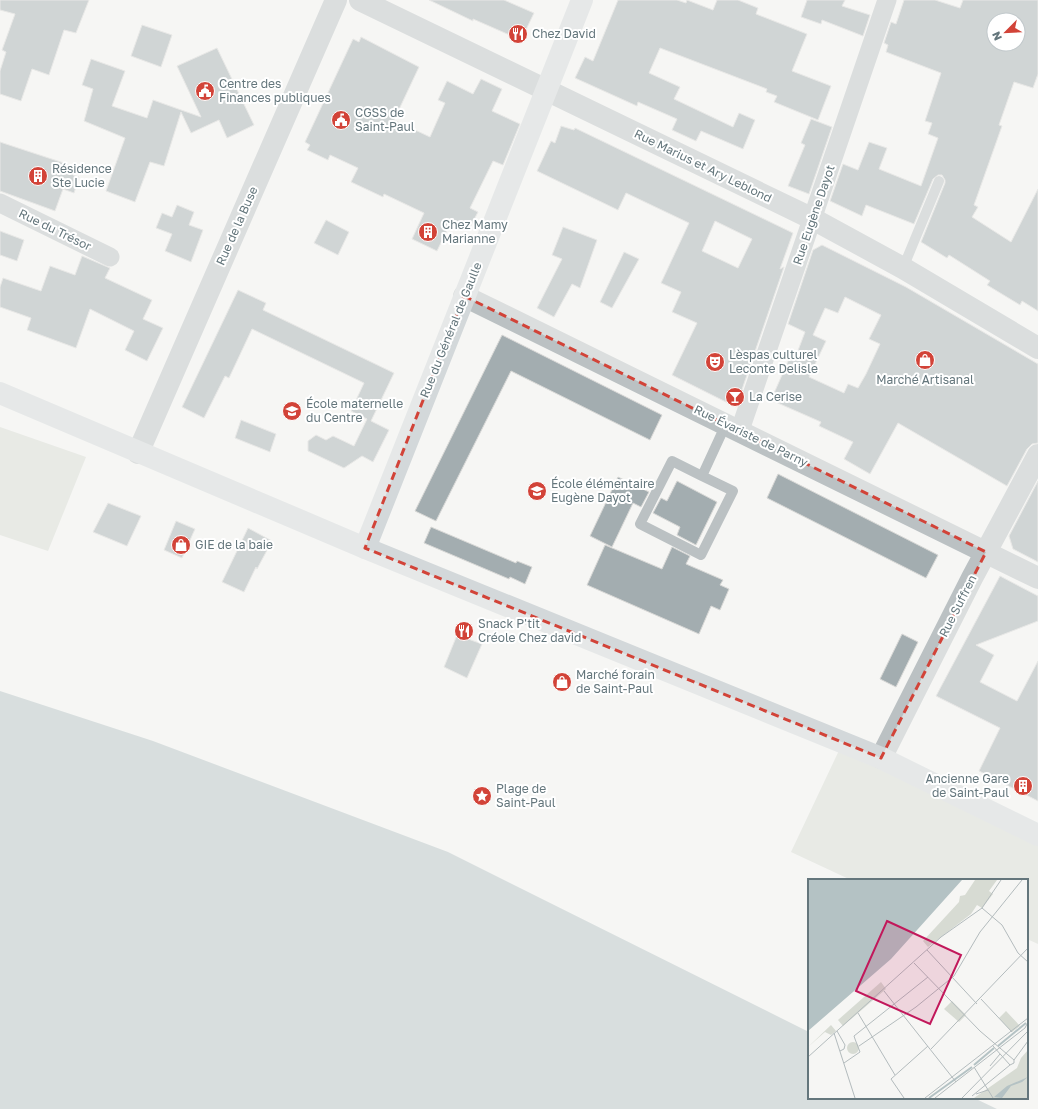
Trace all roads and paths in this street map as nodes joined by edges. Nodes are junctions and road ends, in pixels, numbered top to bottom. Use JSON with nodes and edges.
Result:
{"nodes":[{"id":1,"x":336,"y":0,"type":"edge"},
{"id":2,"x":360,"y":0,"type":"edge"},
{"id":3,"x":582,"y":0,"type":"edge"},
{"id":4,"x":887,"y":0,"type":"edge"},
{"id":5,"x":546,"y":90,"type":"junction"},
{"id":6,"x":939,"y":181,"type":"dead end"},
{"id":7,"x":0,"y":203,"type":"edge"},
{"id":8,"x":813,"y":219,"type":"junction"},
{"id":9,"x":110,"y":257,"type":"dead end"},
{"id":10,"x":903,"y":268,"type":"junction"},
{"id":11,"x":464,"y":296,"type":"junction"},
{"id":12,"x":1038,"y":348,"type":"edge"},
{"id":13,"x":0,"y":393,"type":"edge"},
{"id":14,"x":733,"y":427,"type":"junction"},
{"id":15,"x":138,"y":453,"type":"junction"},
{"id":16,"x":1038,"y":455,"type":"edge"},
{"id":17,"x":702,"y":476,"type":"junction"},
{"id":18,"x":365,"y":548,"type":"junction"},
{"id":19,"x":986,"y":552,"type":"junction"},
{"id":20,"x":1038,"y":578,"type":"edge"},
{"id":21,"x":881,"y":758,"type":"junction"},
{"id":22,"x":1038,"y":835,"type":"edge"}],
"edges":[{"from":1,"to":15,"type":"street","name":"Rue de la Buse"},
{"from":2,"to":5,"type":"street","name":"Rue Marius et Ary Leblond"},
{"from":3,"to":5,"type":"main road","name":"Rue du Général de Gaulle"},
{"from":4,"to":8,"type":"street","name":"Rue Eugène Dayot"},
{"from":5,"to":8,"type":"street","name":"Rue Marius et Ary Leblond"},
{"from":5,"to":11,"type":"main road","name":"Rue du Général de Gaulle"},
{"from":6,"to":10,"type":"lane"},
{"from":7,"to":9,"type":"street","name":"Rue du Trésor"},
{"from":8,"to":10,"type":"street","name":"Rue Marius et Ary Leblond"},
{"from":8,"to":14,"type":"street","name":"Rue Eugène Dayot"},
{"from":10,"to":12,"type":"street","name":"Rue Marius et Ary Leblond"},
{"from":11,"to":14,"type":"street","name":"Rue Évariste de Parny"},
{"from":11,"to":18,"type":"main road","name":"Rue du Général de Gaulle"},
{"from":13,"to":15,"type":"main road"},
{"from":14,"to":17,"type":"lane"},
{"from":14,"to":19,"type":"street","name":"Rue Évariste de Parny"},
{"from":15,"to":18,"type":"main road"},
{"from":16,"to":19,"type":"street","name":"Rue Suffren"},
{"from":17,"to":17,"type":"lane"},
{"from":18,"to":21,"type":"main road"},
{"from":19,"to":20,"type":"street","name":"Rue Évariste de Parny"},
{"from":19,"to":21,"type":"street","name":"Rue Suffren"},
{"from":21,"to":22,"type":"main road"}]}
